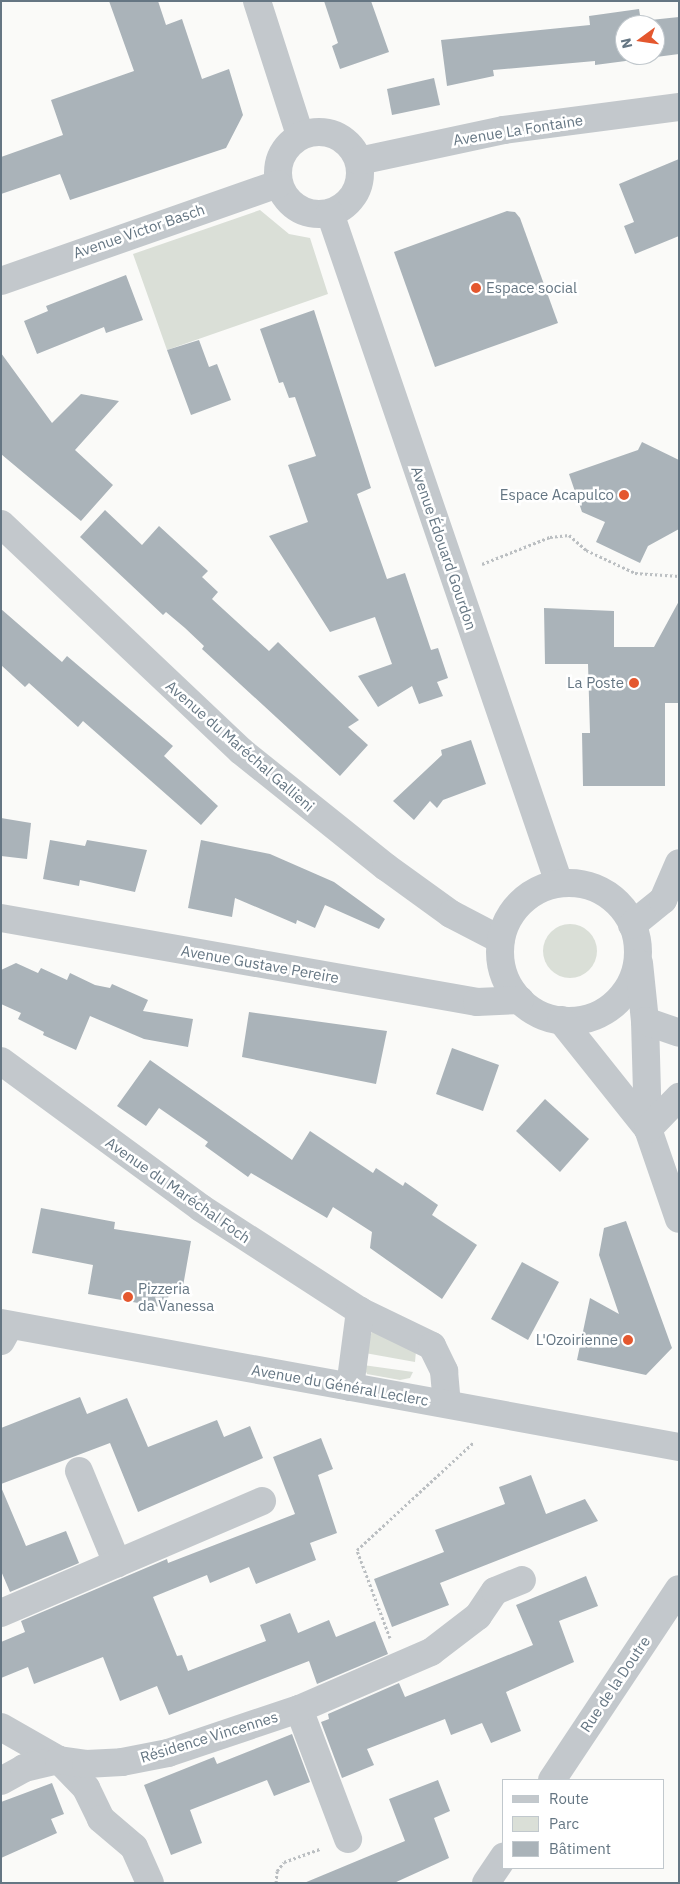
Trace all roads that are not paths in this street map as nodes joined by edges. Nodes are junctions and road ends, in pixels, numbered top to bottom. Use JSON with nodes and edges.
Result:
{"nodes":[{"id":1,"x":257,"y":1,"type":"edge"},
{"id":2,"x":679,"y":107,"type":"edge"},
{"id":3,"x":300,"y":135,"type":"junction"},
{"id":4,"x":358,"y":161,"type":"junction"},
{"id":5,"x":278,"y":184,"type":"junction"},
{"id":6,"x":330,"y":213,"type":"junction"},
{"id":7,"x":1,"y":281,"type":"edge"},
{"id":8,"x":1,"y":524,"type":"edge"},
{"id":9,"x":679,"y":863,"type":"edge"},
{"id":10,"x":559,"y":883,"type":"junction"},
{"id":11,"x":1,"y":918,"type":"edge"},
{"id":12,"x":632,"y":924,"type":"junction"},
{"id":13,"x":501,"y":940,"type":"junction"},
{"id":14,"x":638,"y":956,"type":"junction"},
{"id":15,"x":520,"y":1000,"type":"junction"},
{"id":16,"x":561,"y":1020,"type":"junction"},
{"id":17,"x":645,"y":1020,"type":"junction"},
{"id":18,"x":679,"y":1033,"type":"edge"},
{"id":19,"x":1,"y":1061,"type":"edge"},
{"id":20,"x":679,"y":1097,"type":"edge"},
{"id":21,"x":648,"y":1129,"type":"junction"},
{"id":22,"x":679,"y":1219,"type":"edge"},
{"id":23,"x":360,"y":1311,"type":"junction"},
{"id":24,"x":4,"y":1329,"type":"edge"},
{"id":25,"x":350,"y":1386,"type":"junction"},
{"id":26,"x":447,"y":1404,"type":"junction"},
{"id":27,"x":679,"y":1447,"type":"edge"},
{"id":28,"x":78,"y":1471,"type":"dead end"},
{"id":29,"x":262,"y":1500,"type":"dead end"},
{"id":30,"x":117,"y":1563,"type":"junction"},
{"id":31,"x":522,"y":1580,"type":"dead end"},
{"id":32,"x":679,"y":1589,"type":"edge"},
{"id":33,"x":1,"y":1613,"type":"edge"},
{"id":34,"x":299,"y":1709,"type":"junction"},
{"id":35,"x":1,"y":1727,"type":"edge"},
{"id":36,"x":59,"y":1760,"type":"junction"},
{"id":37,"x":553,"y":1779,"type":"edge"},
{"id":38,"x":1,"y":1781,"type":"edge"},
{"id":39,"x":348,"y":1838,"type":"road end"},
{"id":40,"x":502,"y":1859,"type":"edge"},
{"id":41,"x":150,"y":1883,"type":"edge"},
{"id":42,"x":486,"y":1883,"type":"edge"}],
"edges":[{"from":1,"to":3,"type":"street"},
{"from":2,"to":4,"type":"street","name":"Avenue La Fontaine"},
{"from":3,"to":4,"type":"street"},
{"from":3,"to":5,"type":"street"},
{"from":4,"to":6,"type":"street"},
{"from":5,"to":6,"type":"street"},
{"from":5,"to":7,"type":"street","name":"Avenue Victor Basch"},
{"from":6,"to":10,"type":"street","name":"Avenue Édouard Gourdon"},
{"from":8,"to":13,"type":"street","name":"Avenue du Maréchal Gallieni"},
{"from":9,"to":12,"type":"street"},
{"from":10,"to":12,"type":"street"},
{"from":10,"to":13,"type":"street"},
{"from":11,"to":15,"type":"street","name":"Avenue Gustave Pereire"},
{"from":12,"to":14,"type":"street"},
{"from":13,"to":15,"type":"street"},
{"from":14,"to":16,"type":"street"},
{"from":14,"to":17,"type":"street"},
{"from":15,"to":16,"type":"street"},
{"from":16,"to":21,"type":"street"},
{"from":17,"to":18,"type":"street"},
{"from":17,"to":21,"type":"street"},
{"from":19,"to":23,"type":"street","name":"Avenue du Maréchal Foch"},
{"from":20,"to":21,"type":"street"},
{"from":21,"to":22,"type":"street"},
{"from":23,"to":25,"type":"street"},
{"from":23,"to":26,"type":"street","name":"Avenue du Maréchal Foch"},
{"from":24,"to":25,"type":"street","name":"Avenue du Général Leclerc"},
{"from":25,"to":26,"type":"street","name":"Avenue du Général Leclerc"},
{"from":26,"to":27,"type":"street","name":"Avenue du Général Leclerc"},
{"from":28,"to":30,"type":"street"},
{"from":29,"to":30,"type":"street"},
{"from":30,"to":33,"type":"street"},
{"from":31,"to":34,"type":"street","name":"Résidence Vincennes"},
{"from":32,"to":37,"type":"street","name":"Rue de la Doutre"},
{"from":34,"to":36,"type":"street","name":"Résidence Vincennes"},
{"from":34,"to":39,"type":"street"},
{"from":35,"to":36,"type":"street","name":"Résidence Vincennes"},
{"from":36,"to":38,"type":"street","name":"Résidence Vincennes"},
{"from":36,"to":41,"type":"street","name":"Résidence Vincennes"},
{"from":40,"to":42,"type":"street"}]}
